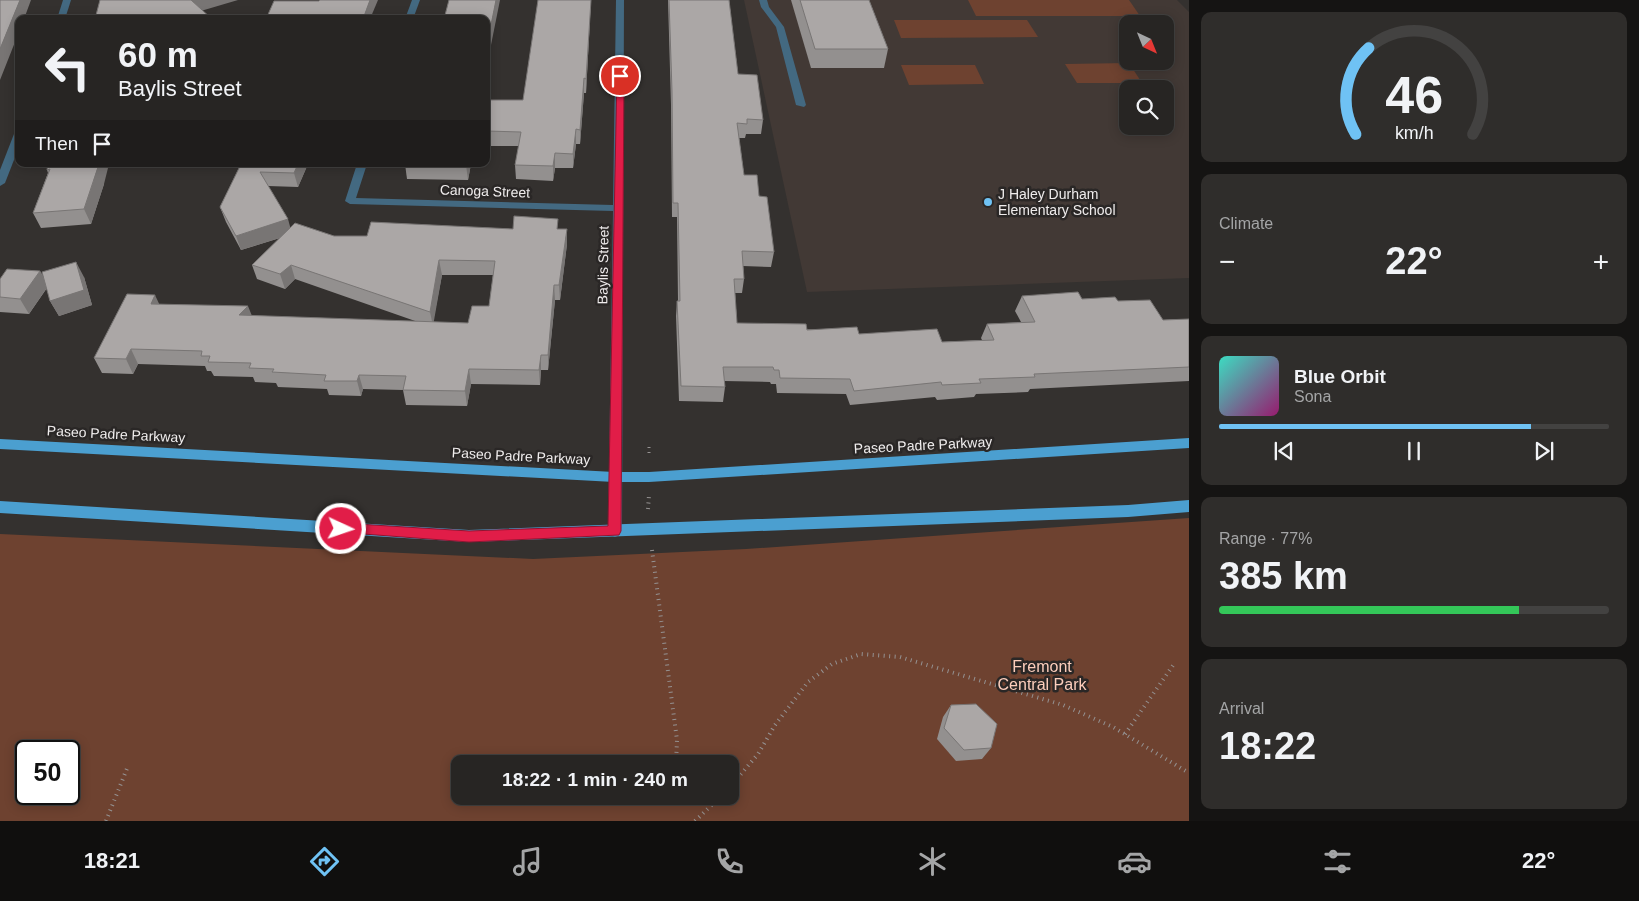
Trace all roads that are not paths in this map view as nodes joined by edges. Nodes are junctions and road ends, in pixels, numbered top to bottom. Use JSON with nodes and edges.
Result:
{"nodes":[{"id":1,"x":67,"y":0,"type":"edge"},
{"id":2,"x":416,"y":0,"type":"edge"},
{"id":3,"x":620,"y":0,"type":"edge"},
{"id":4,"x":762,"y":0,"type":"edge"},
{"id":5,"x":61,"y":15,"type":"edge"},
{"id":6,"x":410,"y":15,"type":"edge"},
{"id":7,"x":801,"y":105,"type":"dead end"},
{"id":8,"x":15,"y":144,"type":"edge"},
{"id":9,"x":361,"y":167,"type":"edge"},
{"id":10,"x":0,"y":183,"type":"edge"},
{"id":11,"x":619,"y":208,"type":"junction"},
{"id":12,"x":0,"y":444,"type":"edge"},
{"id":13,"x":1189,"y":444,"type":"edge"},
{"id":14,"x":614,"y":477,"type":"junction"},
{"id":15,"x":1189,"y":506,"type":"edge"},
{"id":16,"x":0,"y":507,"type":"edge"},
{"id":17,"x":615,"y":531,"type":"junction"}],
"edges":[{"from":1,"to":5,"type":"street"},
{"from":2,"to":6,"type":"street"},
{"from":3,"to":11,"type":"street","name":"Baylis Street"},
{"from":4,"to":7,"type":"street"},
{"from":8,"to":10,"type":"street"},
{"from":9,"to":11,"type":"street","name":"Canoga Street"},
{"from":11,"to":14,"type":"street","name":"Baylis Street"},
{"from":12,"to":14,"type":"main road","name":"Paseo Padre Parkway"},
{"from":13,"to":14,"type":"main road","name":"Paseo Padre Parkway"},
{"from":14,"to":17,"type":"street","name":"Baylis Street"},
{"from":15,"to":17,"type":"main road"},
{"from":16,"to":17,"type":"main road"}]}
